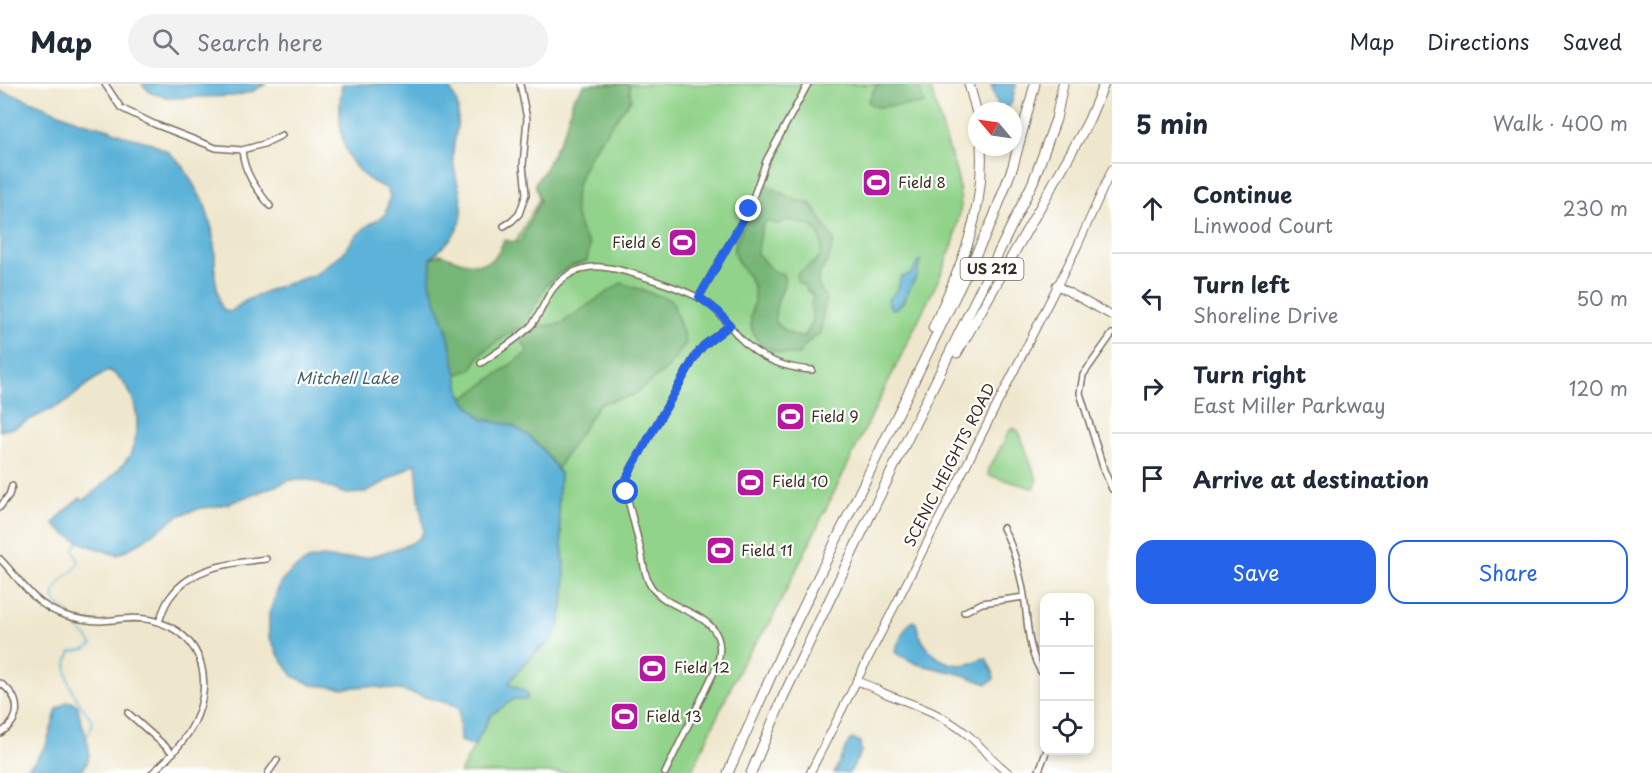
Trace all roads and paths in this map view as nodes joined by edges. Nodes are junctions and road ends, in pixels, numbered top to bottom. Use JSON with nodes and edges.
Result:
{"nodes":[{"id":1,"x":105,"y":84,"type":"edge"},
{"id":2,"x":520,"y":84,"type":"edge"},
{"id":3,"x":808,"y":84,"type":"edge"},
{"id":4,"x":969,"y":84,"type":"edge"},
{"id":5,"x":1035,"y":84,"type":"edge"},
{"id":6,"x":1063,"y":84,"type":"edge"},
{"id":7,"x":1104,"y":84,"type":"edge"},
{"id":8,"x":974,"y":102,"type":"edge"},
{"id":9,"x":282,"y":135,"type":"dead end"},
{"id":10,"x":242,"y":150,"type":"junction"},
{"id":11,"x":982,"y":156,"type":"edge"},
{"id":12,"x":1112,"y":169,"type":"edge"},
{"id":13,"x":270,"y":207,"type":"dead end"},
{"id":14,"x":504,"y":226,"type":"dead end"},
{"id":15,"x":1056,"y":285,"type":"junction"},
{"id":16,"x":699,"y":297,"type":"junction"},
{"id":17,"x":1112,"y":316,"type":"edge"},
{"id":18,"x":730,"y":325,"type":"junction"},
{"id":19,"x":1112,"y":334,"type":"edge"},
{"id":20,"x":481,"y":363,"type":"dead end"},
{"id":21,"x":812,"y":370,"type":"dead end"},
{"id":22,"x":884,"y":440,"type":"junction"},
{"id":23,"x":904,"y":447,"type":"junction"},
{"id":24,"x":12,"y":486,"type":"dead end"},
{"id":25,"x":1112,"y":489,"type":"edge"},
{"id":26,"x":0,"y":507,"type":"edge"},
{"id":27,"x":1003,"y":528,"type":"dead end"},
{"id":28,"x":0,"y":559,"type":"edge"},
{"id":29,"x":266,"y":559,"type":"dead end"},
{"id":30,"x":1024,"y":597,"type":"junction"},
{"id":31,"x":964,"y":612,"type":"dead end"},
{"id":32,"x":159,"y":622,"type":"junction"},
{"id":33,"x":1040,"y":668,"type":"edge"},
{"id":34,"x":856,"y":681,"type":"junction"},
{"id":35,"x":0,"y":683,"type":"edge"},
{"id":36,"x":784,"y":695,"type":"junction"},
{"id":37,"x":128,"y":713,"type":"dead end"},
{"id":38,"x":0,"y":733,"type":"edge"},
{"id":39,"x":172,"y":753,"type":"junction"},
{"id":40,"x":1045,"y":755,"type":"edge"},
{"id":41,"x":278,"y":760,"type":"dead end"},
{"id":42,"x":152,"y":773,"type":"edge"},
{"id":43,"x":268,"y":773,"type":"edge"},
{"id":44,"x":664,"y":773,"type":"edge"},
{"id":45,"x":728,"y":773,"type":"edge"},
{"id":46,"x":751,"y":773,"type":"edge"},
{"id":47,"x":756,"y":773,"type":"edge"},
{"id":48,"x":810,"y":773,"type":"edge"},
{"id":49,"x":1009,"y":773,"type":"edge"},
{"id":50,"x":1038,"y":773,"type":"edge"}],
"edges":[{"from":1,"to":10,"type":"street"},
{"from":2,"to":14,"type":"street"},
{"from":3,"to":16,"type":"street"},
{"from":4,"to":8,"type":"highway"},
{"from":5,"to":22,"type":"highway","number":"US 212"},
{"from":6,"to":23,"type":"highway","number":"US 212"},
{"from":7,"to":23,"type":"highway"},
{"from":9,"to":10,"type":"street"},
{"from":10,"to":13,"type":"street"},
{"from":11,"to":22,"type":"highway"},
{"from":12,"to":15,"type":"street","name":"SCENIC HEIGHTS ROAD"},
{"from":15,"to":17,"type":"street"},
{"from":15,"to":34,"type":"street","name":"SCENIC HEIGHTS ROAD"},
{"from":16,"to":18,"type":"street"},
{"from":16,"to":20,"type":"street"},
{"from":18,"to":21,"type":"street"},
{"from":18,"to":44,"type":"street"},
{"from":19,"to":25,"type":"street"},
{"from":22,"to":45,"type":"highway","number":"US 212"},
{"from":23,"to":36,"type":"highway","number":"US 212"},
{"from":24,"to":26,"type":"street"},
{"from":27,"to":30,"type":"street"},
{"from":28,"to":32,"type":"street"},
{"from":29,"to":32,"type":"street"},
{"from":30,"to":31,"type":"street"},
{"from":30,"to":33,"type":"street"},
{"from":32,"to":39,"type":"street"},
{"from":34,"to":48,"type":"street","name":"SCENIC HEIGHTS ROAD"},
{"from":34,"to":49,"type":"street"},
{"from":35,"to":38,"type":"street"},
{"from":36,"to":46,"type":"highway","number":"US 212"},
{"from":36,"to":47,"type":"highway"},
{"from":37,"to":39,"type":"street"},
{"from":39,"to":42,"type":"street"},
{"from":40,"to":50,"type":"street"},
{"from":41,"to":43,"type":"street"}]}
